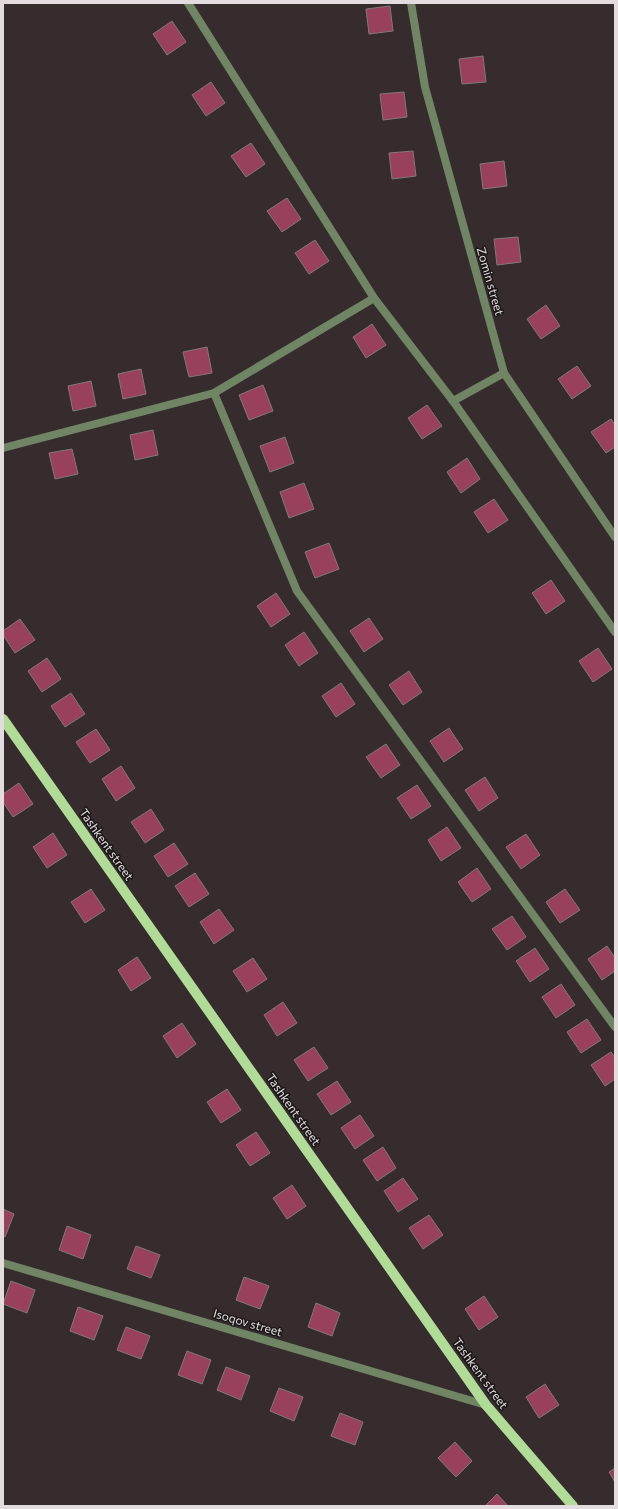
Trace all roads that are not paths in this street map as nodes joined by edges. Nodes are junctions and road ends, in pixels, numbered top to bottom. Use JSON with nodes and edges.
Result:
{"nodes":[{"id":1,"x":188,"y":3,"type":"edge"},
{"id":2,"x":411,"y":3,"type":"edge"},
{"id":3,"x":374,"y":298,"type":"junction"},
{"id":4,"x":504,"y":373,"type":"junction"},
{"id":5,"x":214,"y":393,"type":"junction"},
{"id":6,"x":453,"y":401,"type":"junction"},
{"id":7,"x":3,"y":448,"type":"edge"},
{"id":8,"x":615,"y":537,"type":"edge"},
{"id":9,"x":615,"y":632,"type":"edge"},
{"id":10,"x":3,"y":719,"type":"edge"},
{"id":11,"x":615,"y":1027,"type":"edge"},
{"id":12,"x":3,"y":1263,"type":"edge"},
{"id":13,"x":486,"y":1405,"type":"junction"},
{"id":14,"x":573,"y":1506,"type":"edge"}],
"edges":[{"from":1,"to":3,"type":"street"},
{"from":2,"to":4,"type":"street","name":"Zomin street"},
{"from":3,"to":5,"type":"street"},
{"from":3,"to":6,"type":"street"},
{"from":4,"to":6,"type":"street"},
{"from":4,"to":8,"type":"street","name":"Zomin street"},
{"from":5,"to":7,"type":"street"},
{"from":5,"to":11,"type":"street"},
{"from":6,"to":9,"type":"street"},
{"from":10,"to":13,"type":"main road","name":"Tashkent street"},
{"from":12,"to":13,"type":"street","name":"Isoqov street"},
{"from":13,"to":14,"type":"main road","name":"Tashkent street"}]}
